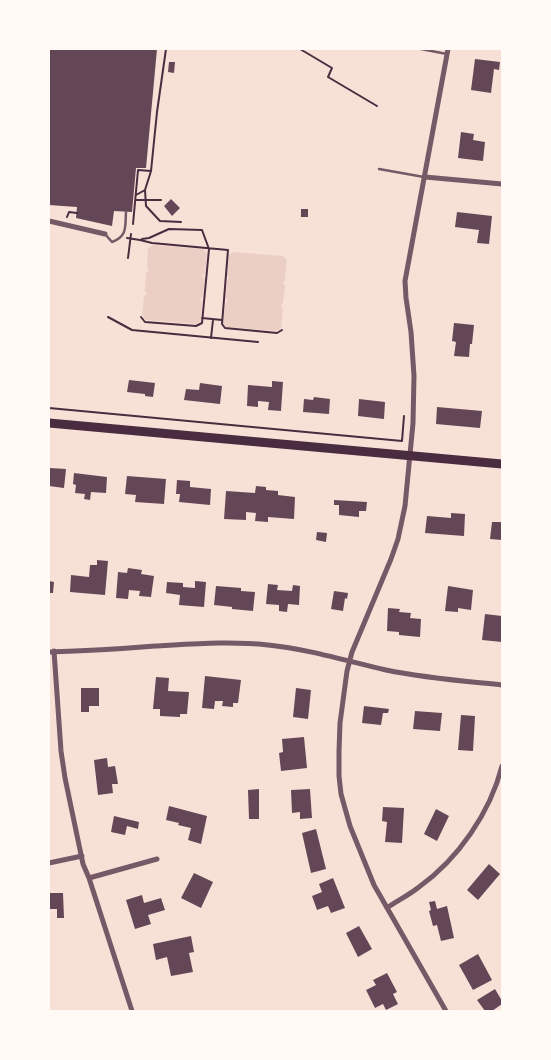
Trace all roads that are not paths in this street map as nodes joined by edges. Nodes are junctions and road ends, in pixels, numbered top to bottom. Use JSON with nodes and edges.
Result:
{"nodes":[{"id":1,"x":421,"y":49,"type":"edge"},
{"id":2,"x":447,"y":52,"type":"edge"},
{"id":3,"x":379,"y":168,"type":"dead end"},
{"id":4,"x":425,"y":177,"type":"junction"},
{"id":5,"x":502,"y":184,"type":"edge"},
{"id":6,"x":126,"y":212,"type":"dead end"},
{"id":7,"x":49,"y":222,"type":"edge"},
{"id":8,"x":105,"y":234,"type":"joint"},
{"id":9,"x":49,"y":423,"type":"edge"},
{"id":10,"x":410,"y":455,"type":"junction"},
{"id":11,"x":502,"y":464,"type":"edge"},
{"id":12,"x":52,"y":652,"type":"edge"},
{"id":13,"x":350,"y":661,"type":"junction"},
{"id":14,"x":502,"y":685,"type":"edge"},
{"id":15,"x":502,"y":766,"type":"edge"},
{"id":16,"x":82,"y":856,"type":"junction"},
{"id":17,"x":157,"y":859,"type":"dead end"},
{"id":18,"x":49,"y":863,"type":"edge"},
{"id":19,"x":89,"y":878,"type":"junction"},
{"id":20,"x":387,"y":908,"type":"junction"},
{"id":21,"x":132,"y":1011,"type":"edge"},
{"id":22,"x":446,"y":1011,"type":"edge"}],
"edges":[{"from":1,"to":2,"type":"lane"},
{"from":2,"to":4,"type":"street"},
{"from":3,"to":4,"type":"lane"},
{"from":4,"to":5,"type":"street"},
{"from":4,"to":10,"type":"street"},
{"from":6,"to":8,"type":"lane"},
{"from":7,"to":8,"type":"street"},
{"from":9,"to":10,"type":"main road"},
{"from":10,"to":11,"type":"main road"},
{"from":10,"to":13,"type":"street"},
{"from":12,"to":13,"type":"street"},
{"from":12,"to":16,"type":"street"},
{"from":13,"to":14,"type":"street"},
{"from":13,"to":20,"type":"street"},
{"from":15,"to":20,"type":"street"},
{"from":16,"to":18,"type":"street"},
{"from":16,"to":19,"type":"street"},
{"from":17,"to":19,"type":"street"},
{"from":19,"to":21,"type":"street"},
{"from":20,"to":22,"type":"street"}]}
